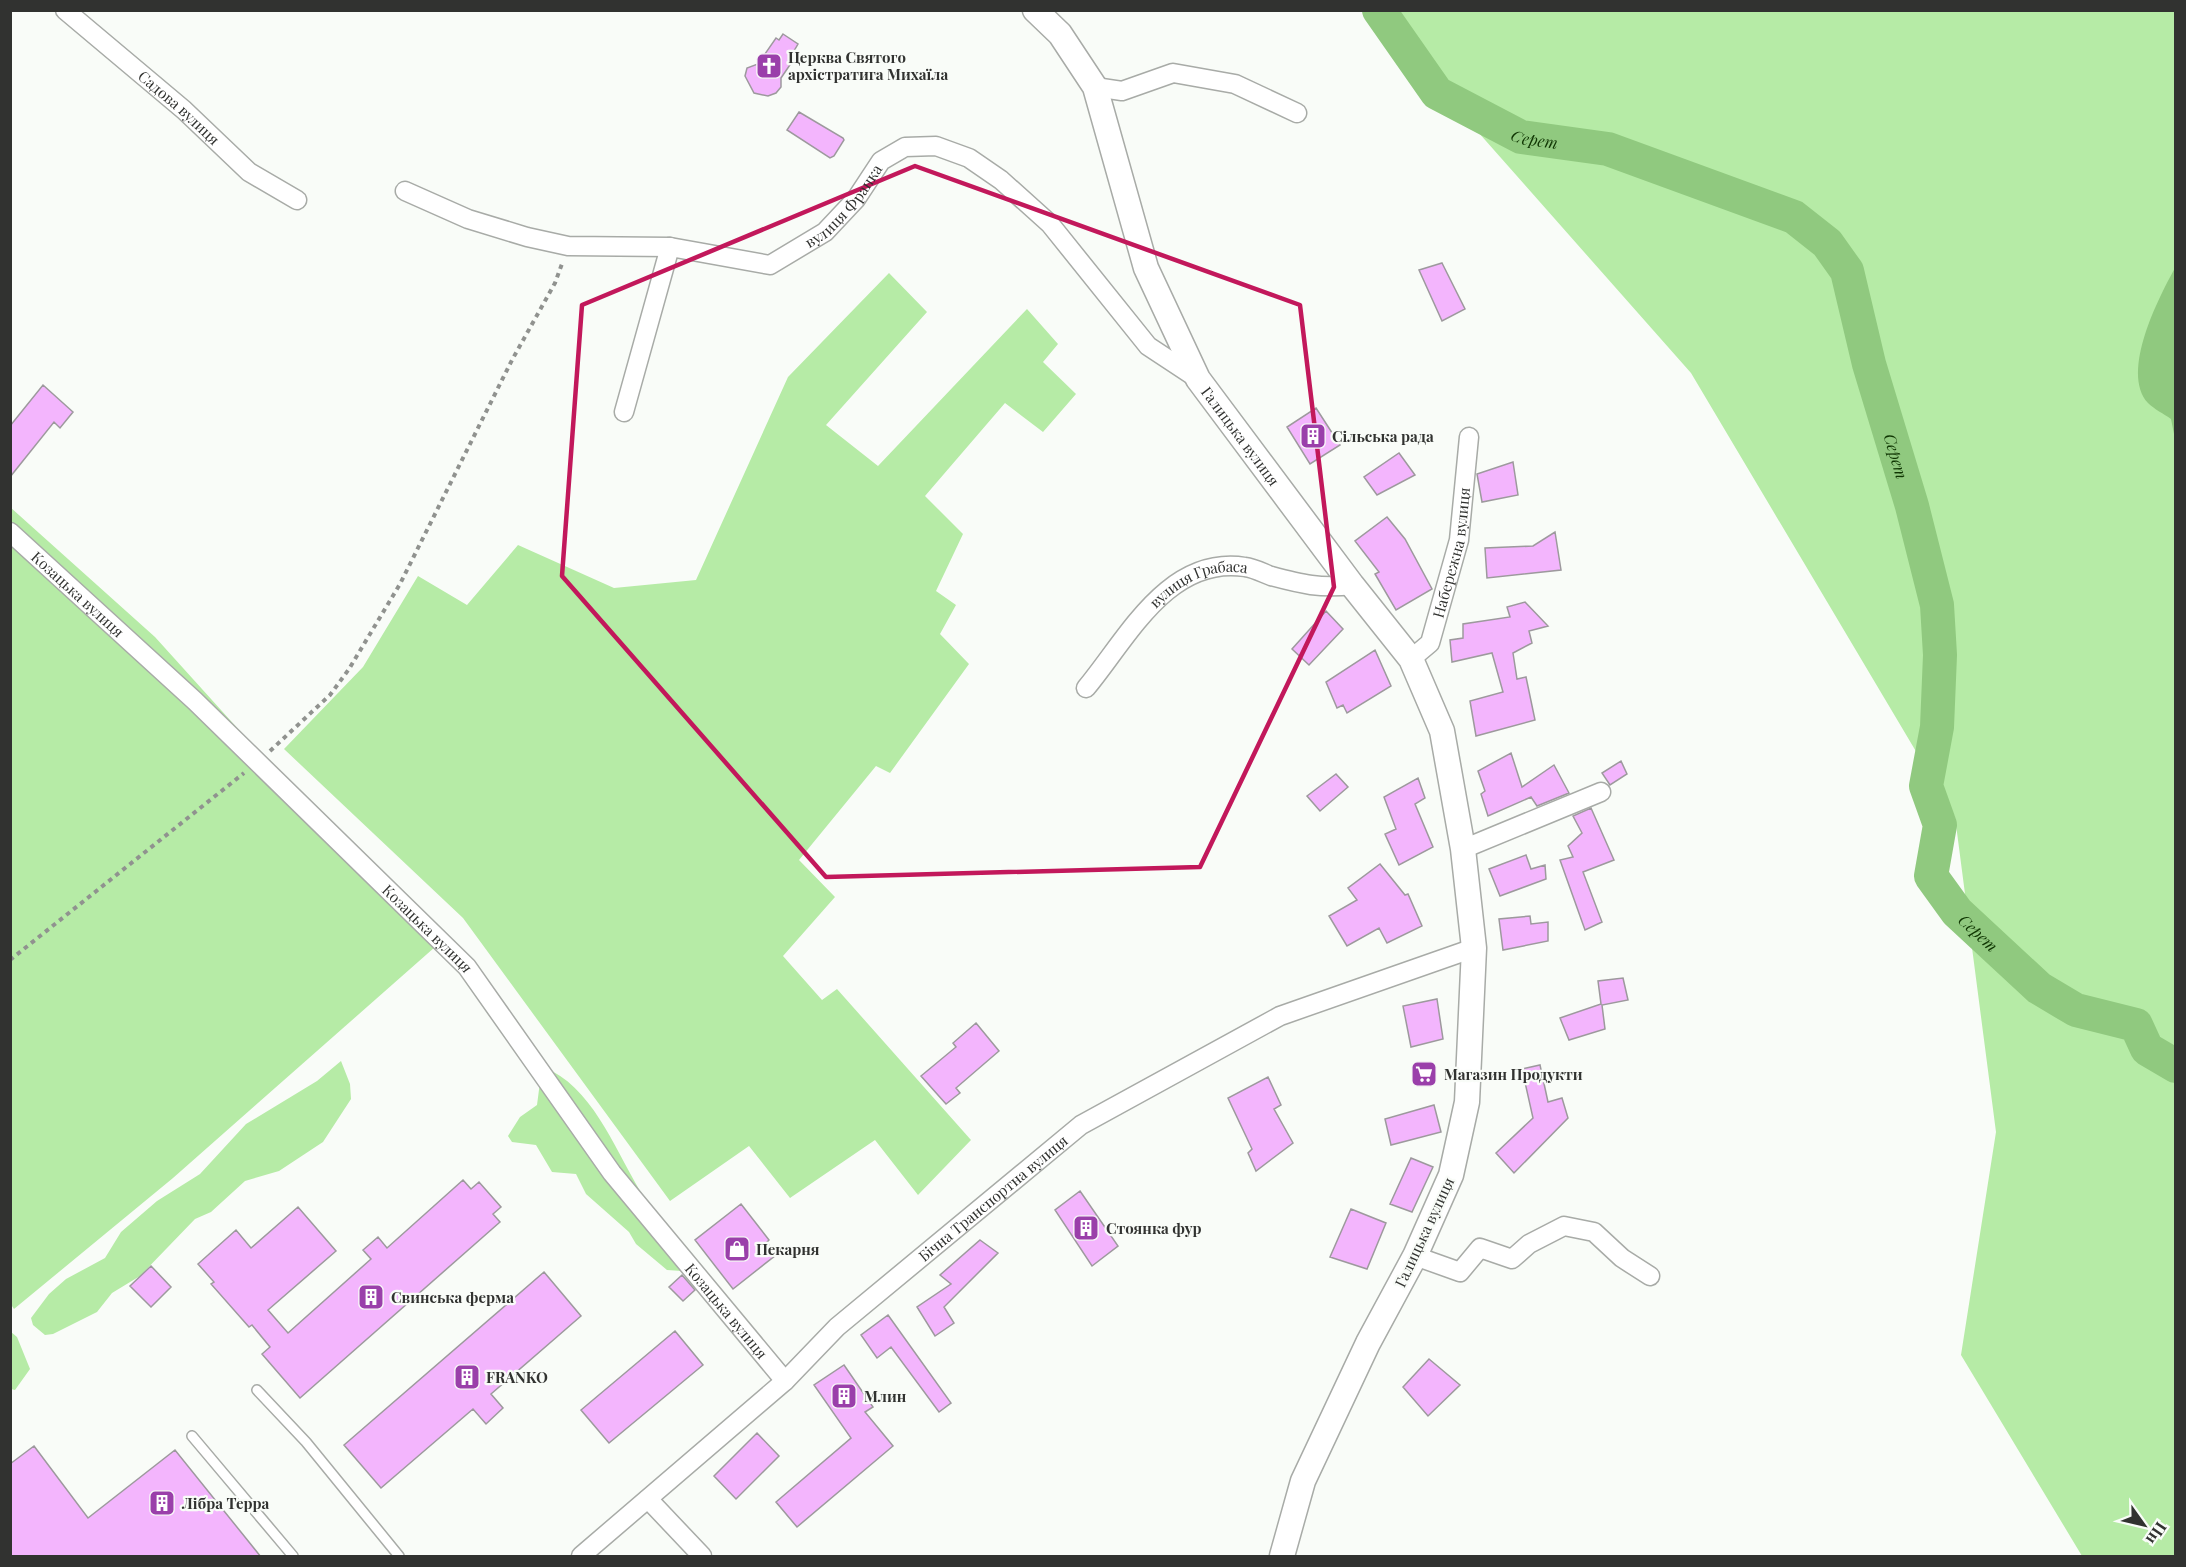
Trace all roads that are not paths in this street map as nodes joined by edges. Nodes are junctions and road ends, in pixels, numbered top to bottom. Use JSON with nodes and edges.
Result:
{"nodes":[{"id":1,"x":64,"y":10,"type":"edge"},
{"id":2,"x":1035,"y":10,"type":"edge"},
{"id":3,"x":1095,"y":87,"type":"junction"},
{"id":4,"x":1297,"y":113,"type":"dead end"},
{"id":5,"x":405,"y":191,"type":"dead end"},
{"id":6,"x":297,"y":200,"type":"dead end"},
{"id":7,"x":670,"y":247,"type":"junction"},
{"id":8,"x":1197,"y":379,"type":"junction"},
{"id":9,"x":624,"y":412,"type":"dead end"},
{"id":10,"x":1469,"y":437,"type":"dead end"},
{"id":11,"x":10,"y":532,"type":"edge"},
{"id":12,"x":1352,"y":585,"type":"junction"},
{"id":13,"x":1411,"y":659,"type":"junction"},
{"id":14,"x":1086,"y":688,"type":"dead end"},
{"id":15,"x":1601,"y":792,"type":"dead end"},
{"id":16,"x":1463,"y":849,"type":"junction"},
{"id":17,"x":1474,"y":948,"type":"junction"},
{"id":18,"x":1415,"y":1256,"type":"junction"},
{"id":19,"x":1650,"y":1276,"type":"dead end"},
{"id":20,"x":785,"y":1381,"type":"junction"},
{"id":21,"x":257,"y":1390,"type":"dead end"},
{"id":22,"x":192,"y":1436,"type":"dead end"},
{"id":23,"x":648,"y":1500,"type":"junction"},
{"id":24,"x":293,"y":1557,"type":"edge"},
{"id":25,"x":399,"y":1557,"type":"edge"},
{"id":26,"x":581,"y":1557,"type":"edge"},
{"id":27,"x":702,"y":1557,"type":"edge"},
{"id":28,"x":1281,"y":1557,"type":"edge"}],
"edges":[{"from":1,"to":6,"type":"street","name":"Садова вулиця"},
{"from":2,"to":3,"type":"main road","name":"Галицька вулиця"},
{"from":3,"to":4,"type":"street"},
{"from":3,"to":8,"type":"main road","name":"Галицька вулиця"},
{"from":5,"to":7,"type":"street","name":"вулиця Франка"},
{"from":7,"to":8,"type":"street","name":"вулиця Франка"},
{"from":7,"to":9,"type":"street"},
{"from":8,"to":12,"type":"main road","name":"Галицька вулиця"},
{"from":10,"to":13,"type":"street","name":"Набережна вулиця"},
{"from":11,"to":20,"type":"street","name":"Козацька вулиця"},
{"from":12,"to":13,"type":"main road","name":"Галицька вулиця"},
{"from":12,"to":14,"type":"street","name":"вулиця Грабаса"},
{"from":13,"to":16,"type":"main road","name":"Галицька вулиця"},
{"from":15,"to":16,"type":"street"},
{"from":16,"to":17,"type":"main road","name":"Галицька вулиця"},
{"from":17,"to":18,"type":"main road","name":"Галицька вулиця"},
{"from":17,"to":20,"type":"street","name":"Бічна Транспортна вулиця"},
{"from":18,"to":19,"type":"street"},
{"from":18,"to":28,"type":"main road","name":"Галицька вулиця"},
{"from":20,"to":23,"type":"street","name":"Бічна Транспортна вулиця"},
{"from":21,"to":25,"type":"lane"},
{"from":22,"to":24,"type":"lane"},
{"from":23,"to":26,"type":"street","name":"Бічна Транспортна вулиця"},
{"from":23,"to":27,"type":"street"}]}
